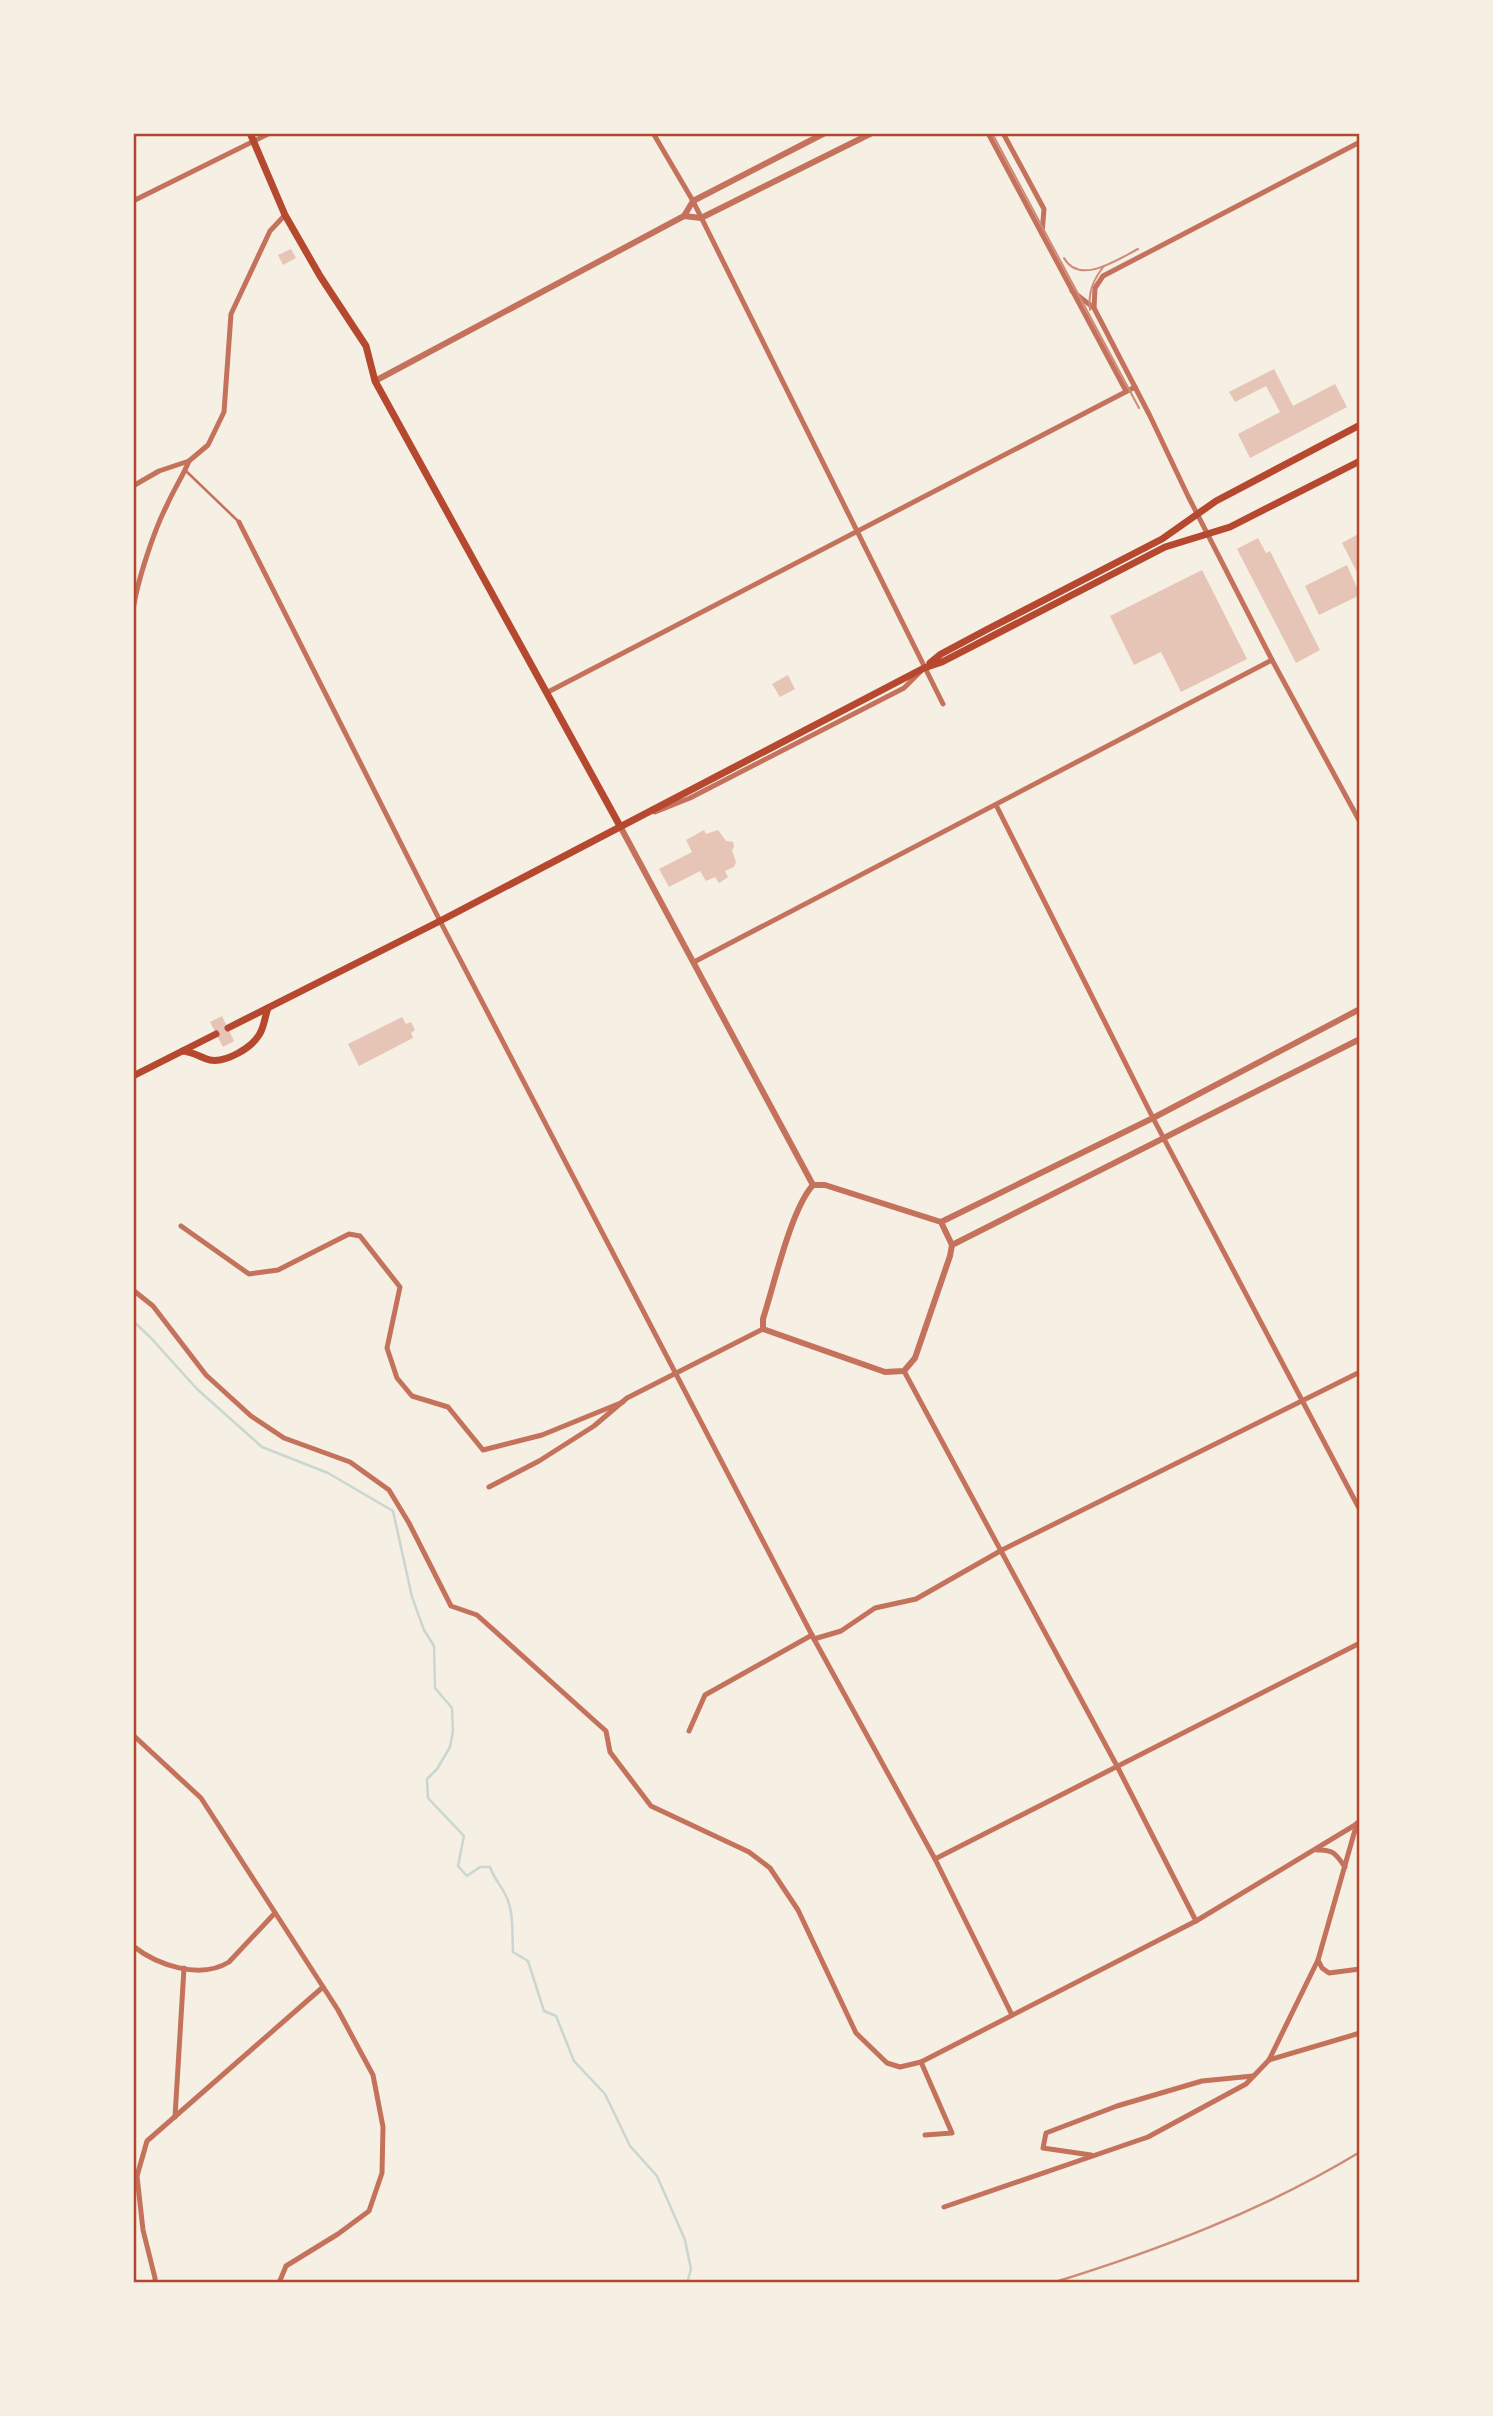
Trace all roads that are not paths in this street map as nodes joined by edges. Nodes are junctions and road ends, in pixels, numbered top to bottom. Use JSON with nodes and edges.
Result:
{"nodes":[{"id":1,"x":270,"y":133,"type":"edge"},
{"id":2,"x":653,"y":133,"type":"edge"},
{"id":3,"x":825,"y":133,"type":"edge"},
{"id":4,"x":872,"y":133,"type":"edge"},
{"id":5,"x":988,"y":133,"type":"edge"},
{"id":6,"x":1003,"y":133,"type":"edge"},
{"id":7,"x":252,"y":137,"type":"edge"},
{"id":8,"x":1360,"y":142,"type":"edge"},
{"id":9,"x":133,"y":201,"type":"edge"},
{"id":10,"x":692,"y":201,"type":"junction"},
{"id":11,"x":285,"y":215,"type":"junction"},
{"id":12,"x":684,"y":216,"type":"junction"},
{"id":13,"x":701,"y":218,"type":"junction"},
{"id":14,"x":1042,"y":234,"type":"junction"},
{"id":15,"x":1072,"y":291,"type":"junction"},
{"id":16,"x":1094,"y":308,"type":"junction"},
{"id":17,"x":375,"y":381,"type":"junction"},
{"id":18,"x":1135,"y":387,"type":"junction"},
{"id":19,"x":1125,"y":391,"type":"junction"},
{"id":20,"x":1360,"y":425,"type":"edge"},
{"id":21,"x":189,"y":460,"type":"junction"},
{"id":22,"x":1360,"y":461,"type":"edge"},
{"id":23,"x":186,"y":471,"type":"junction"},
{"id":24,"x":133,"y":486,"type":"edge"},
{"id":25,"x":1198,"y":515,"type":"junction"},
{"id":26,"x":239,"y":522,"type":"joint"},
{"id":27,"x":858,"y":532,"type":"junction"},
{"id":28,"x":1208,"y":533,"type":"junction"},
{"id":29,"x":133,"y":610,"type":"edge"},
{"id":30,"x":1272,"y":660,"type":"junction"},
{"id":31,"x":924,"y":668,"type":"junction"},
{"id":32,"x":548,"y":692,"type":"junction"},
{"id":33,"x":943,"y":704,"type":"dead end"},
{"id":34,"x":996,"y":805,"type":"junction"},
{"id":35,"x":1360,"y":822,"type":"edge"},
{"id":36,"x":620,"y":826,"type":"junction"},
{"id":37,"x":440,"y":921,"type":"junction"},
{"id":38,"x":694,"y":962,"type":"junction"},
{"id":39,"x":268,"y":1008,"type":"junction"},
{"id":40,"x":1360,"y":1009,"type":"edge"},
{"id":41,"x":228,"y":1028,"type":"dead end"},
{"id":42,"x":216,"y":1034,"type":"dead end"},
{"id":43,"x":1360,"y":1040,"type":"edge"},
{"id":44,"x":184,"y":1051,"type":"junction"},
{"id":45,"x":133,"y":1076,"type":"edge"},
{"id":46,"x":1153,"y":1118,"type":"junction"},
{"id":47,"x":1165,"y":1139,"type":"junction"},
{"id":48,"x":813,"y":1185,"type":"junction"},
{"id":49,"x":941,"y":1222,"type":"junction"},
{"id":50,"x":181,"y":1226,"type":"dead end"},
{"id":51,"x":952,"y":1245,"type":"junction"},
{"id":52,"x":133,"y":1290,"type":"edge"},
{"id":53,"x":763,"y":1329,"type":"junction"},
{"id":54,"x":904,"y":1371,"type":"junction"},
{"id":55,"x":1360,"y":1372,"type":"edge"},
{"id":56,"x":676,"y":1375,"type":"junction"},
{"id":57,"x":1304,"y":1400,"type":"junction"},
{"id":58,"x":623,"y":1402,"type":"junction"},
{"id":59,"x":489,"y":1487,"type":"dead end"},
{"id":60,"x":1360,"y":1510,"type":"edge"},
{"id":61,"x":1002,"y":1549,"type":"junction"},
{"id":62,"x":813,"y":1637,"type":"junction"},
{"id":63,"x":1360,"y":1643,"type":"edge"},
{"id":64,"x":689,"y":1731,"type":"dead end"},
{"id":65,"x":133,"y":1735,"type":"edge"},
{"id":66,"x":1117,"y":1766,"type":"junction"},
{"id":67,"x":1359,"y":1822,"type":"edge"},
{"id":68,"x":1314,"y":1850,"type":"junction"},
{"id":69,"x":935,"y":1859,"type":"junction"},
{"id":70,"x":1345,"y":1867,"type":"junction"},
{"id":71,"x":274,"y":1914,"type":"junction"},
{"id":72,"x":1196,"y":1922,"type":"junction"},
{"id":73,"x":133,"y":1946,"type":"edge"},
{"id":74,"x":1318,"y":1961,"type":"junction"},
{"id":75,"x":184,"y":1968,"type":"junction"},
{"id":76,"x":1360,"y":1969,"type":"edge"},
{"id":77,"x":323,"y":1987,"type":"junction"},
{"id":78,"x":1012,"y":2015,"type":"junction"},
{"id":79,"x":1360,"y":2033,"type":"edge"},
{"id":80,"x":1269,"y":2060,"type":"junction"},
{"id":81,"x":920,"y":2062,"type":"junction"},
{"id":82,"x":1254,"y":2076,"type":"junction"},
{"id":83,"x":175,"y":2117,"type":"junction"},
{"id":84,"x":925,"y":2135,"type":"dead end"},
{"id":85,"x":1094,"y":2155,"type":"junction"},
{"id":86,"x":944,"y":2207,"type":"dead end"},
{"id":87,"x":155,"y":2283,"type":"edge"},
{"id":88,"x":279,"y":2283,"type":"edge"}],
"edges":[{"from":1,"to":7,"type":"street"},
{"from":2,"to":10,"type":"street"},
{"from":3,"to":10,"type":"street"},
{"from":4,"to":13,"type":"street"},
{"from":5,"to":14,"type":"street"},
{"from":6,"to":14,"type":"street"},
{"from":7,"to":9,"type":"street"},
{"from":7,"to":11,"type":"main road"},
{"from":8,"to":16,"type":"street"},
{"from":10,"to":12,"type":"street"},
{"from":10,"to":13,"type":"street"},
{"from":11,"to":17,"type":"main road"},
{"from":11,"to":21,"type":"street"},
{"from":12,"to":13,"type":"street"},
{"from":12,"to":17,"type":"street"},
{"from":13,"to":27,"type":"street"},
{"from":14,"to":15,"type":"street"},
{"from":15,"to":16,"type":"street"},
{"from":15,"to":19,"type":"street"},
{"from":16,"to":18,"type":"street"},
{"from":17,"to":32,"type":"main road"},
{"from":18,"to":19,"type":"street"},
{"from":18,"to":25,"type":"street"},
{"from":19,"to":27,"type":"street"},
{"from":20,"to":25,"type":"main road"},
{"from":21,"to":23,"type":"street"},
{"from":21,"to":24,"type":"street"},
{"from":22,"to":28,"type":"main road"},
{"from":23,"to":26,"type":"lane"},
{"from":23,"to":29,"type":"street"},
{"from":25,"to":28,"type":"street"},
{"from":25,"to":31,"type":"main road"},
{"from":26,"to":37,"type":"street"},
{"from":27,"to":31,"type":"street"},
{"from":27,"to":32,"type":"street"},
{"from":28,"to":30,"type":"street"},
{"from":28,"to":31,"type":"main road"},
{"from":30,"to":34,"type":"street"},
{"from":30,"to":35,"type":"street"},
{"from":31,"to":33,"type":"street"},
{"from":31,"to":36,"type":"main road"},
{"from":32,"to":36,"type":"main road"},
{"from":34,"to":38,"type":"street"},
{"from":34,"to":46,"type":"street"},
{"from":36,"to":37,"type":"main road"},
{"from":36,"to":38,"type":"street"},
{"from":37,"to":39,"type":"main road"},
{"from":37,"to":56,"type":"street"},
{"from":38,"to":48,"type":"street"},
{"from":39,"to":41,"type":"main road"},
{"from":39,"to":44,"type":"main road"},
{"from":40,"to":46,"type":"street"},
{"from":42,"to":44,"type":"main road"},
{"from":43,"to":47,"type":"street"},
{"from":44,"to":45,"type":"main road"},
{"from":46,"to":47,"type":"street"},
{"from":46,"to":49,"type":"street"},
{"from":47,"to":51,"type":"street"},
{"from":47,"to":57,"type":"street"},
{"from":48,"to":49,"type":"street"},
{"from":48,"to":53,"type":"street"},
{"from":49,"to":51,"type":"street"},
{"from":50,"to":58,"type":"street"},
{"from":51,"to":54,"type":"street"},
{"from":52,"to":81,"type":"street"},
{"from":53,"to":54,"type":"street"},
{"from":53,"to":56,"type":"street"},
{"from":54,"to":61,"type":"street"},
{"from":55,"to":57,"type":"street"},
{"from":56,"to":58,"type":"street"},
{"from":56,"to":62,"type":"street"},
{"from":57,"to":60,"type":"street"},
{"from":57,"to":61,"type":"street"},
{"from":58,"to":59,"type":"street"},
{"from":61,"to":62,"type":"street"},
{"from":61,"to":66,"type":"street"},
{"from":62,"to":64,"type":"street"},
{"from":62,"to":69,"type":"street"},
{"from":63,"to":66,"type":"street"},
{"from":65,"to":71,"type":"street"},
{"from":66,"to":69,"type":"street"},
{"from":66,"to":72,"type":"street"},
{"from":67,"to":68,"type":"street"},
{"from":67,"to":70,"type":"street"},
{"from":68,"to":70,"type":"street"},
{"from":68,"to":72,"type":"street"},
{"from":69,"to":78,"type":"street"},
{"from":70,"to":74,"type":"street"},
{"from":71,"to":75,"type":"street"},
{"from":71,"to":77,"type":"street"},
{"from":72,"to":78,"type":"street"},
{"from":73,"to":75,"type":"street"},
{"from":74,"to":76,"type":"street"},
{"from":74,"to":80,"type":"street"},
{"from":75,"to":83,"type":"street"},
{"from":77,"to":83,"type":"street"},
{"from":77,"to":88,"type":"street"},
{"from":78,"to":81,"type":"street"},
{"from":79,"to":80,"type":"street"},
{"from":80,"to":82,"type":"street"},
{"from":81,"to":84,"type":"street"},
{"from":82,"to":85,"type":"street"},
{"from":82,"to":85,"type":"street"},
{"from":83,"to":87,"type":"street"},
{"from":85,"to":86,"type":"street"}]}
